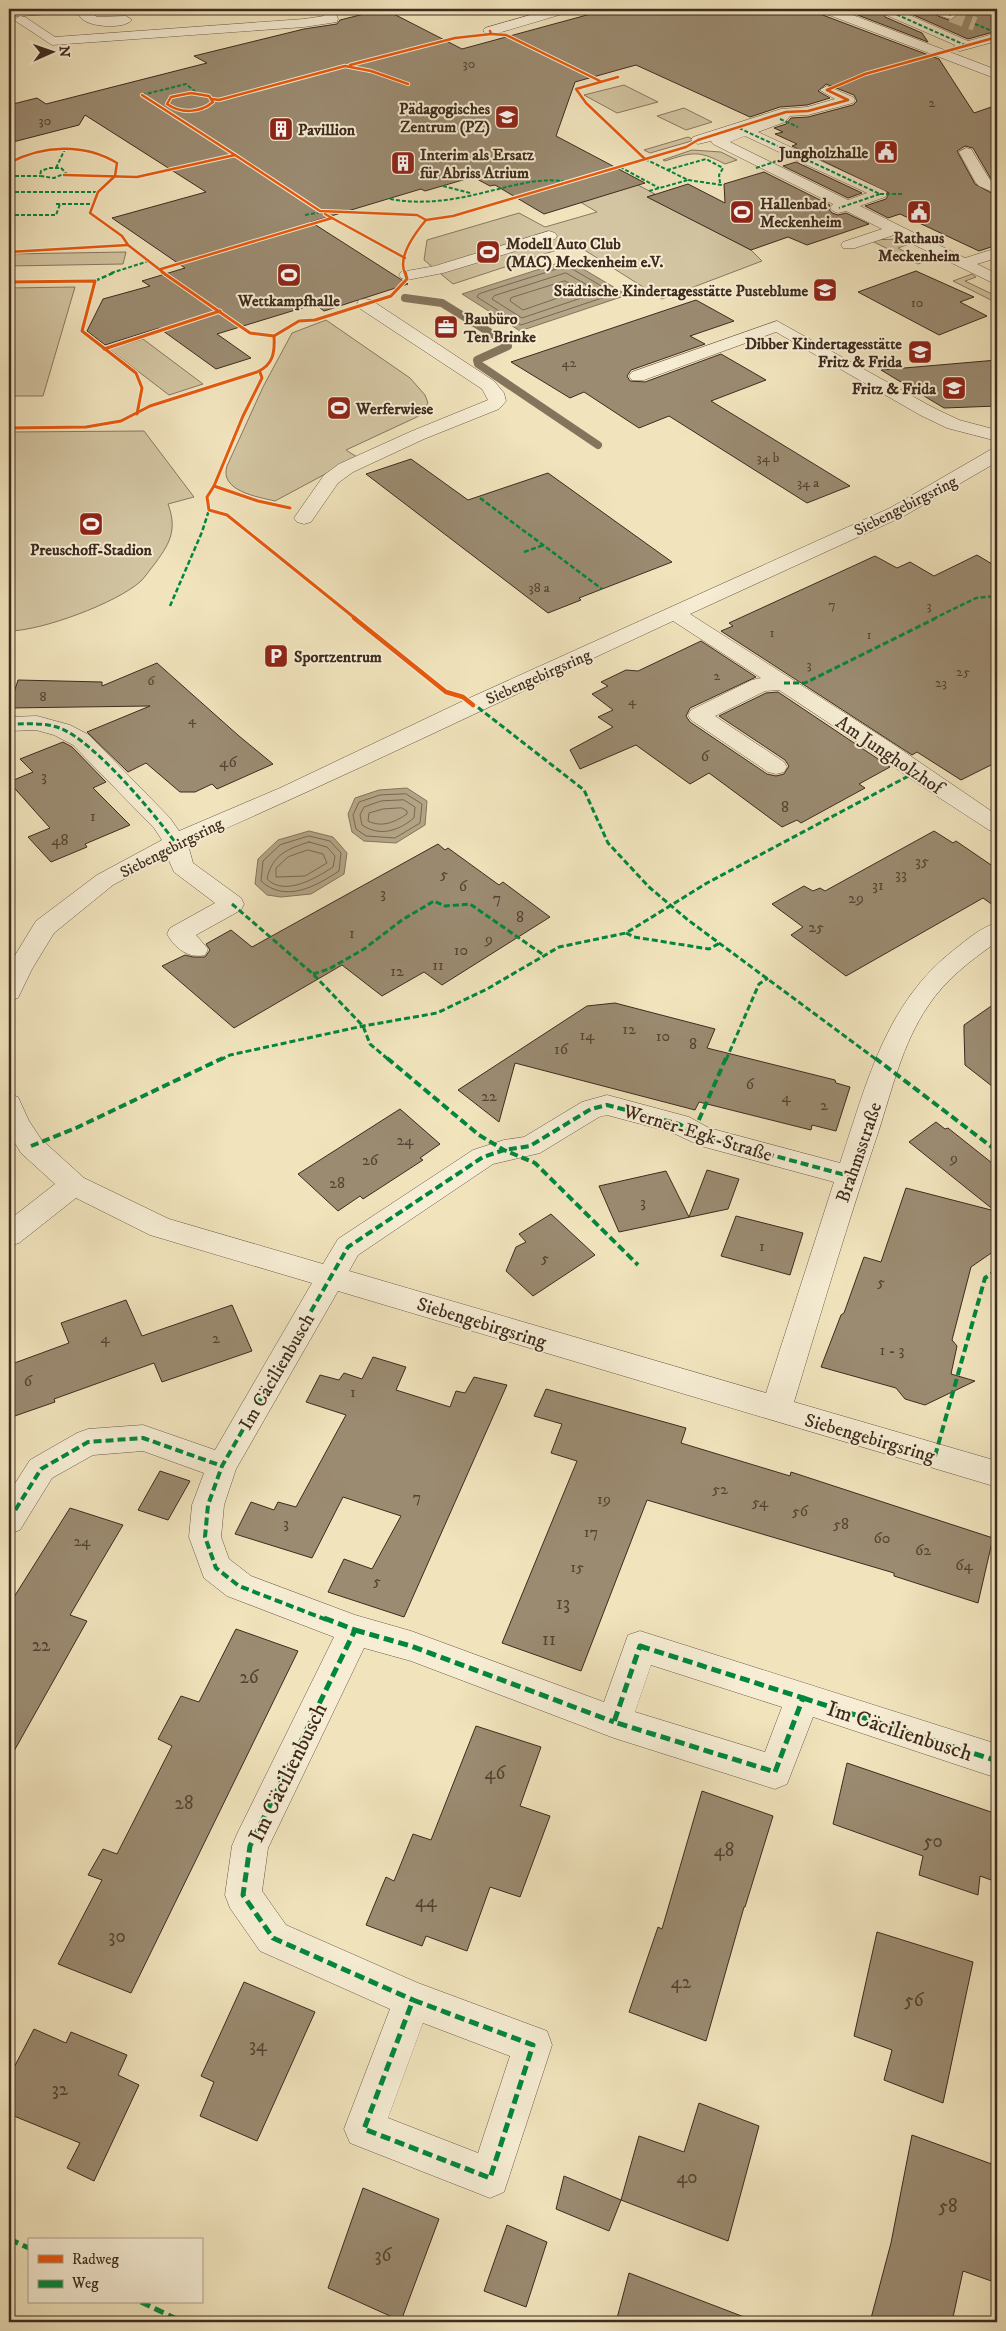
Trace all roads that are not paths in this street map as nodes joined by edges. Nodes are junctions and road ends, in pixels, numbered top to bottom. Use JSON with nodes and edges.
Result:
{"nodes":[{"id":1,"x":63,"y":9,"type":"edge"},
{"id":2,"x":81,"y":9,"type":"edge"},
{"id":3,"x":354,"y":9,"type":"edge"},
{"id":4,"x":564,"y":9,"type":"edge"},
{"id":5,"x":826,"y":9,"type":"edge"},
{"id":6,"x":908,"y":9,"type":"edge"},
{"id":7,"x":327,"y":10,"type":"edge"},
{"id":8,"x":884,"y":10,"type":"edge"},
{"id":9,"x":15,"y":16,"type":"edge"},
{"id":10,"x":139,"y":19,"type":"dead end"},
{"id":11,"x":975,"y":24,"type":"tunnel mouth"},
{"id":12,"x":490,"y":31,"type":"dead end"},
{"id":13,"x":997,"y":35,"type":"edge"},
{"id":14,"x":997,"y":75,"type":"edge"},
{"id":15,"x":783,"y":116,"type":"junction"},
{"id":16,"x":742,"y":129,"type":"junction"},
{"id":17,"x":966,"y":152,"type":"dead end"},
{"id":18,"x":803,"y":153,"type":"junction"},
{"id":19,"x":761,"y":166,"type":"junction"},
{"id":20,"x":997,"y":190,"type":"edge"},
{"id":21,"x":843,"y":207,"type":"junction"},
{"id":22,"x":896,"y":230,"type":"junction"},
{"id":23,"x":549,"y":236,"type":"dead end"},
{"id":24,"x":850,"y":245,"type":"dead end"},
{"id":25,"x":997,"y":252,"type":"edge"},
{"id":26,"x":964,"y":263,"type":"junction"},
{"id":27,"x":407,"y":274,"type":"dead end"},
{"id":28,"x":997,"y":280,"type":"edge"},
{"id":29,"x":365,"y":304,"type":"dead end"},
{"id":30,"x":638,"y":376,"type":"dead end"},
{"id":31,"x":997,"y":436,"type":"edge"},
{"id":32,"x":997,"y":454,"type":"edge"},
{"id":33,"x":304,"y":518,"type":"dead end"},
{"id":34,"x":676,"y":614,"type":"junction"},
{"id":35,"x":784,"y":683,"type":"junction"},
{"id":36,"x":9,"y":724,"type":"edge"},
{"id":37,"x":776,"y":767,"type":"dead end"},
{"id":38,"x":997,"y":825,"type":"edge"},
{"id":39,"x":175,"y":842,"type":"junction"},
{"id":40,"x":997,"y":931,"type":"edge"},
{"id":41,"x":196,"y":949,"type":"dead end"},
{"id":42,"x":14,"y":968,"type":"edge"},
{"id":43,"x":9,"y":992,"type":"edge"},
{"id":44,"x":9,"y":1104,"type":"edge"},
{"id":45,"x":849,"y":1176,"type":"junction"},
{"id":46,"x":74,"y":1185,"type":"junction"},
{"id":47,"x":9,"y":1235,"type":"edge"},
{"id":48,"x":330,"y":1276,"type":"junction"},
{"id":49,"x":776,"y":1409,"type":"junction"},
{"id":50,"x":222,"y":1466,"type":"junction"},
{"id":51,"x":997,"y":1474,"type":"edge"},
{"id":52,"x":9,"y":1520,"type":"edge"},
{"id":53,"x":355,"y":1630,"type":"junction"},
{"id":54,"x":803,"y":1698,"type":"junction"},
{"id":55,"x":614,"y":1722,"type":"junction"},
{"id":56,"x":997,"y":1761,"type":"edge"},
{"id":57,"x":413,"y":2000,"type":"junction"}],
"edges":[{"from":1,"to":9,"type":"street"},
{"from":2,"to":10,"type":"street"},
{"from":3,"to":7,"type":"street"},
{"from":4,"to":12,"type":"street"},
{"from":5,"to":14,"type":"street"},
{"from":6,"to":8,"type":"street"},
{"from":7,"to":9,"type":"street"},
{"from":8,"to":13,"type":"street"},
{"from":11,"to":13,"type":"street"},
{"from":15,"to":15,"type":"street"},
{"from":15,"to":16,"type":"street"},
{"from":16,"to":18,"type":"street"},
{"from":16,"to":19,"type":"street"},
{"from":16,"to":19,"type":"street"},
{"from":17,"to":20,"type":"street"},
{"from":18,"to":19,"type":"street"},
{"from":18,"to":21,"type":"street"},
{"from":19,"to":21,"type":"street"},
{"from":21,"to":22,"type":"street"},
{"from":22,"to":24,"type":"street"},
{"from":22,"to":26,"type":"street"},
{"from":23,"to":27,"type":"street"},
{"from":25,"to":26,"type":"street"},
{"from":26,"to":28,"type":"street"},
{"from":29,"to":33,"type":"street"},
{"from":30,"to":31,"type":"street"},
{"from":32,"to":34,"type":"street","name":"Siebengebirgsring"},
{"from":34,"to":35,"type":"street","name":"Am Jungholzhof"},
{"from":34,"to":39,"type":"street","name":"Siebengebirgsring"},
{"from":35,"to":37,"type":"street"},
{"from":35,"to":38,"type":"street","name":"Am Jungholzhof"},
{"from":36,"to":39,"type":"street"},
{"from":39,"to":41,"type":"street"},
{"from":39,"to":42,"type":"street","name":"Siebengebirgsring"},
{"from":40,"to":45,"type":"street","name":"Brahmsstraße"},
{"from":42,"to":43,"type":"street","name":"Siebengebirgsring"},
{"from":44,"to":46,"type":"street","name":"Siebengebirgsring"},
{"from":45,"to":48,"type":"street","name":"Werner-Egk-Straße"},
{"from":45,"to":49,"type":"street","name":"Brahmsstraße"},
{"from":46,"to":47,"type":"street"},
{"from":46,"to":48,"type":"street","name":"Siebengebirgsring"},
{"from":48,"to":49,"type":"street","name":"Siebengebirgsring"},
{"from":48,"to":50,"type":"street","name":"Im Cäcilienbusch"},
{"from":49,"to":51,"type":"street","name":"Siebengebirgsring"},
{"from":50,"to":52,"type":"street"},
{"from":50,"to":53,"type":"street","name":"Im Cäcilienbusch"},
{"from":53,"to":55,"type":"street","name":"Im Cäcilienbusch"},
{"from":53,"to":57,"type":"street","name":"Im Cäcilienbusch"},
{"from":54,"to":55,"type":"street","name":"Im Cäcilienbusch"},
{"from":54,"to":55,"type":"street","name":"Im Cäcilienbusch"},
{"from":54,"to":56,"type":"street","name":"Im Cäcilienbusch"},
{"from":57,"to":57,"type":"street","name":"Im Cäcilienbusch"}]}
